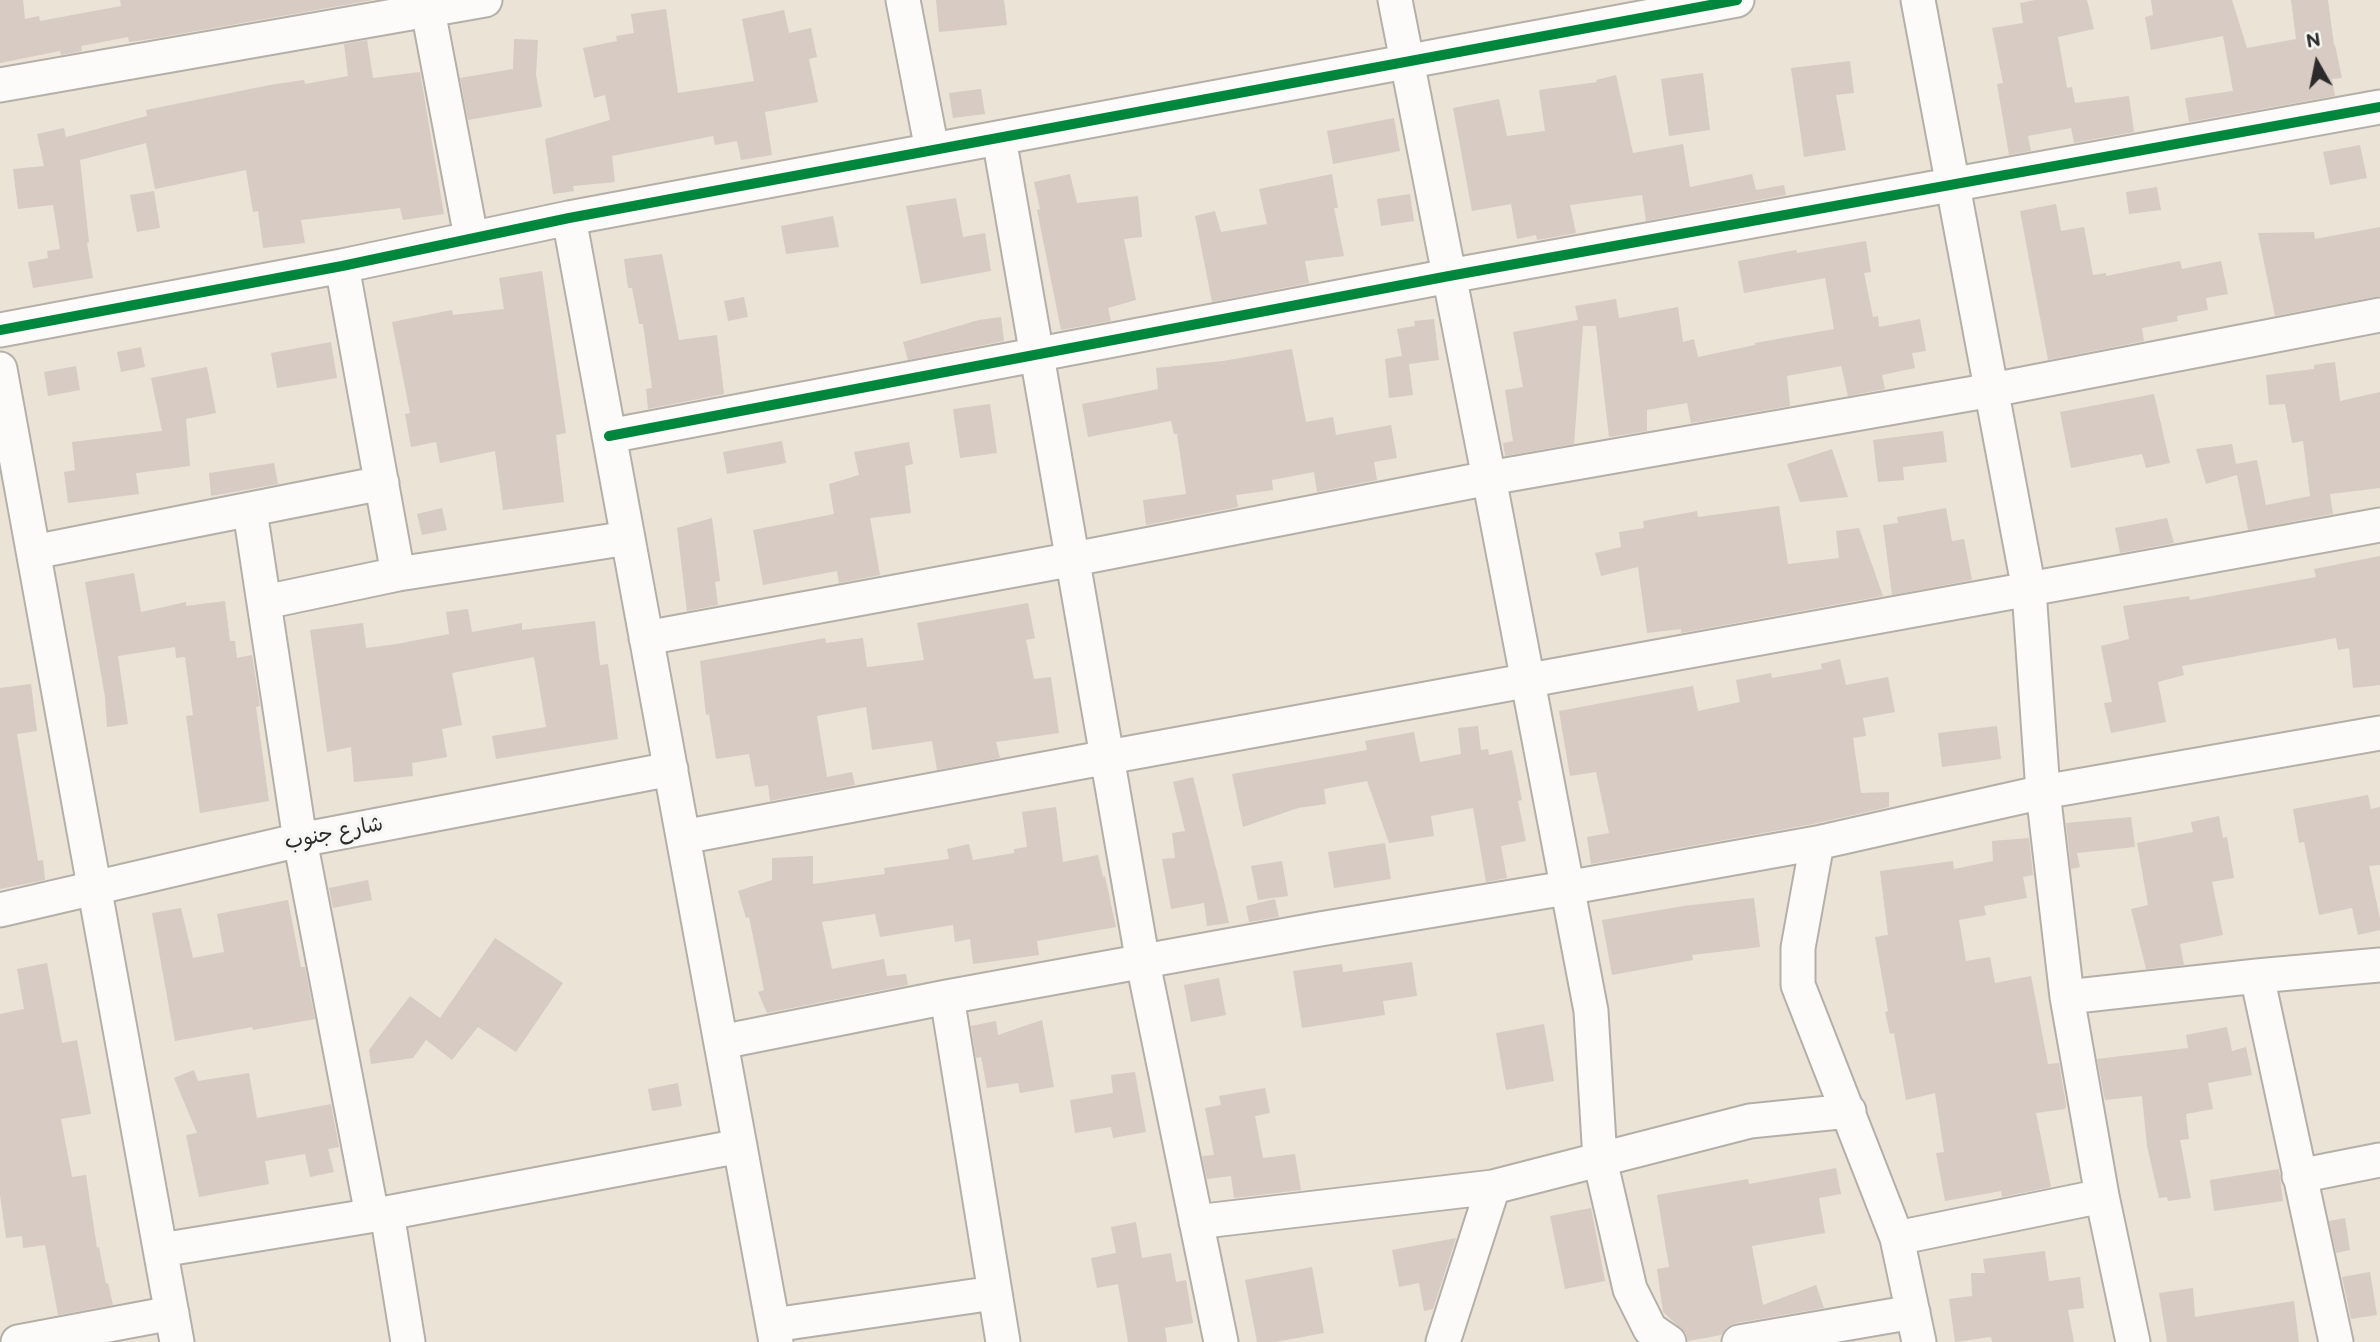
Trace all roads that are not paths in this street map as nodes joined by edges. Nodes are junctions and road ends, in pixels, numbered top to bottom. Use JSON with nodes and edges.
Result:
{"nodes":[{"id":1,"x":485,"y":0,"type":"edge"},
{"id":2,"x":903,"y":0,"type":"edge"},
{"id":3,"x":1395,"y":0,"type":"edge"},
{"id":4,"x":1737,"y":0,"type":"edge"},
{"id":5,"x":1918,"y":0,"type":"edge"},
{"id":6,"x":427,"y":5,"type":"edge"},
{"id":7,"x":1406,"y":62,"type":"junction"},
{"id":8,"x":0,"y":85,"type":"edge"},
{"id":9,"x":2380,"y":107,"type":"edge"},
{"id":10,"x":999,"y":138,"type":"junction"},
{"id":11,"x":932,"y":150,"type":"junction"},
{"id":12,"x":1953,"y":185,"type":"junction"},
{"id":13,"x":569,"y":218,"type":"junction"},
{"id":14,"x":471,"y":237,"type":"junction"},
{"id":15,"x":342,"y":266,"type":"junction"},
{"id":16,"x":1449,"y":276,"type":"junction"},
{"id":17,"x":2380,"y":315,"type":"edge"},
{"id":18,"x":0,"y":330,"type":"edge"},
{"id":19,"x":1036,"y":356,"type":"junction"},
{"id":20,"x":0,"y":369,"type":"edge"},
{"id":21,"x":1993,"y":390,"type":"junction"},
{"id":22,"x":609,"y":436,"type":"junction"},
{"id":23,"x":1489,"y":478,"type":"junction"},
{"id":24,"x":382,"y":483,"type":"junction"},
{"id":25,"x":11,"y":490,"type":"edge"},
{"id":26,"x":250,"y":510,"type":"junction"},
{"id":27,"x":2380,"y":524,"type":"edge"},
{"id":28,"x":628,"y":538,"type":"junction"},
{"id":29,"x":34,"y":552,"type":"junction"},
{"id":30,"x":1074,"y":559,"type":"junction"},
{"id":31,"x":398,"y":574,"type":"junction"},
{"id":32,"x":2029,"y":590,"type":"junction"},
{"id":33,"x":265,"y":602,"type":"junction"},
{"id":34,"x":646,"y":638,"type":"junction"},
{"id":35,"x":1528,"y":680,"type":"junction"},
{"id":36,"x":2380,"y":733,"type":"edge"},
{"id":37,"x":1108,"y":757,"type":"junction"},
{"id":38,"x":671,"y":769,"type":"junction"},
{"id":39,"x":2043,"y":792,"type":"junction"},
{"id":40,"x":683,"y":837,"type":"junction"},
{"id":41,"x":300,"y":840,"type":"junction"},
{"id":42,"x":1817,"y":843,"type":"junction"},
{"id":43,"x":94,"y":887,"type":"junction"},
{"id":44,"x":1566,"y":888,"type":"junction"},
{"id":45,"x":0,"y":910,"type":"edge"},
{"id":46,"x":1143,"y":963,"type":"junction"},
{"id":47,"x":2380,"y":965,"type":"edge"},
{"id":48,"x":2256,"y":976,"type":"junction"},
{"id":49,"x":947,"y":997,"type":"junction"},
{"id":50,"x":2067,"y":997,"type":"junction"},
{"id":51,"x":721,"y":1042,"type":"junction"},
{"id":52,"x":1849,"y":1111,"type":"junction"},
{"id":53,"x":740,"y":1146,"type":"junction"},
{"id":54,"x":1600,"y":1160,"type":"junction"},
{"id":55,"x":2380,"y":1160,"type":"edge"},
{"id":56,"x":2299,"y":1176,"type":"junction"},
{"id":57,"x":1493,"y":1187,"type":"junction"},
{"id":58,"x":2102,"y":1196,"type":"junction"},
{"id":59,"x":379,"y":1214,"type":"junction"},
{"id":60,"x":1196,"y":1222,"type":"junction"},
{"id":61,"x":1897,"y":1238,"type":"junction"},
{"id":62,"x":160,"y":1250,"type":"junction"},
{"id":63,"x":994,"y":1293,"type":"junction"},
{"id":64,"x":174,"y":1327,"type":"edge"},
{"id":65,"x":1916,"y":1327,"type":"edge"},
{"id":66,"x":775,"y":1333,"type":"edge"},
{"id":67,"x":18,"y":1342,"type":"edge"},
{"id":68,"x":408,"y":1342,"type":"edge"},
{"id":69,"x":1003,"y":1342,"type":"edge"},
{"id":70,"x":1221,"y":1342,"type":"edge"},
{"id":71,"x":1443,"y":1342,"type":"edge"},
{"id":72,"x":1669,"y":1342,"type":"edge"},
{"id":73,"x":1739,"y":1342,"type":"edge"},
{"id":74,"x":2133,"y":1342,"type":"edge"},
{"id":75,"x":2336,"y":1342,"type":"edge"}],
"edges":[{"from":1,"to":6,"type":"street"},
{"from":2,"to":11,"type":"street"},
{"from":3,"to":7,"type":"street"},
{"from":4,"to":7,"type":"street"},
{"from":5,"to":12,"type":"street"},
{"from":6,"to":8,"type":"street"},
{"from":6,"to":14,"type":"street"},
{"from":7,"to":10,"type":"street"},
{"from":7,"to":16,"type":"street"},
{"from":9,"to":12,"type":"street"},
{"from":10,"to":11,"type":"street"},
{"from":10,"to":19,"type":"street"},
{"from":11,"to":13,"type":"street"},
{"from":12,"to":16,"type":"street"},
{"from":12,"to":21,"type":"street"},
{"from":13,"to":14,"type":"street"},
{"from":13,"to":22,"type":"street"},
{"from":14,"to":15,"type":"street"},
{"from":15,"to":18,"type":"street"},
{"from":15,"to":24,"type":"street"},
{"from":16,"to":19,"type":"street"},
{"from":16,"to":23,"type":"street"},
{"from":17,"to":21,"type":"street"},
{"from":19,"to":22,"type":"street"},
{"from":19,"to":30,"type":"street"},
{"from":20,"to":25,"type":"street"},
{"from":21,"to":23,"type":"street"},
{"from":21,"to":32,"type":"street"},
{"from":22,"to":28,"type":"street"},
{"from":23,"to":30,"type":"street"},
{"from":23,"to":35,"type":"street"},
{"from":24,"to":26,"type":"street"},
{"from":24,"to":31,"type":"street"},
{"from":25,"to":29,"type":"street"},
{"from":26,"to":29,"type":"street"},
{"from":26,"to":33,"type":"street"},
{"from":27,"to":32,"type":"street"},
{"from":28,"to":31,"type":"street"},
{"from":28,"to":34,"type":"street"},
{"from":29,"to":43,"type":"street"},
{"from":30,"to":34,"type":"street"},
{"from":30,"to":37,"type":"street"},
{"from":31,"to":33,"type":"street"},
{"from":32,"to":35,"type":"street"},
{"from":32,"to":39,"type":"street"},
{"from":33,"to":41,"type":"street"},
{"from":34,"to":38,"type":"street"},
{"from":35,"to":37,"type":"street"},
{"from":35,"to":44,"type":"street"},
{"from":36,"to":39,"type":"street"},
{"from":37,"to":40,"type":"street"},
{"from":37,"to":46,"type":"street"},
{"from":38,"to":40,"type":"street"},
{"from":38,"to":41,"type":"street","name":"شارع جنوب"},
{"from":39,"to":42,"type":"street"},
{"from":39,"to":50,"type":"street"},
{"from":40,"to":51,"type":"street"},
{"from":41,"to":43,"type":"street","name":"شارع جنوب"},
{"from":41,"to":59,"type":"street"},
{"from":42,"to":44,"type":"street"},
{"from":42,"to":52,"type":"street"},
{"from":43,"to":45,"type":"street","name":"شارع جنوب"},
{"from":43,"to":62,"type":"street"},
{"from":44,"to":46,"type":"street"},
{"from":44,"to":54,"type":"street"},
{"from":46,"to":49,"type":"street"},
{"from":46,"to":60,"type":"street"},
{"from":47,"to":48,"type":"street"},
{"from":48,"to":50,"type":"street"},
{"from":48,"to":56,"type":"street"},
{"from":49,"to":51,"type":"street"},
{"from":49,"to":63,"type":"street"},
{"from":50,"to":58,"type":"street"},
{"from":51,"to":53,"type":"street"},
{"from":52,"to":54,"type":"street"},
{"from":52,"to":61,"type":"street"},
{"from":53,"to":59,"type":"street"},
{"from":53,"to":66,"type":"street"},
{"from":54,"to":57,"type":"street"},
{"from":54,"to":72,"type":"street"},
{"from":55,"to":56,"type":"street"},
{"from":56,"to":75,"type":"street"},
{"from":57,"to":60,"type":"street"},
{"from":57,"to":71,"type":"street"},
{"from":58,"to":61,"type":"street"},
{"from":58,"to":74,"type":"street"},
{"from":59,"to":62,"type":"street"},
{"from":59,"to":68,"type":"street"},
{"from":60,"to":70,"type":"street"},
{"from":61,"to":65,"type":"street"},
{"from":62,"to":64,"type":"street"},
{"from":63,"to":66,"type":"street"},
{"from":63,"to":69,"type":"street"},
{"from":64,"to":67,"type":"street"},
{"from":65,"to":73,"type":"street"}]}
